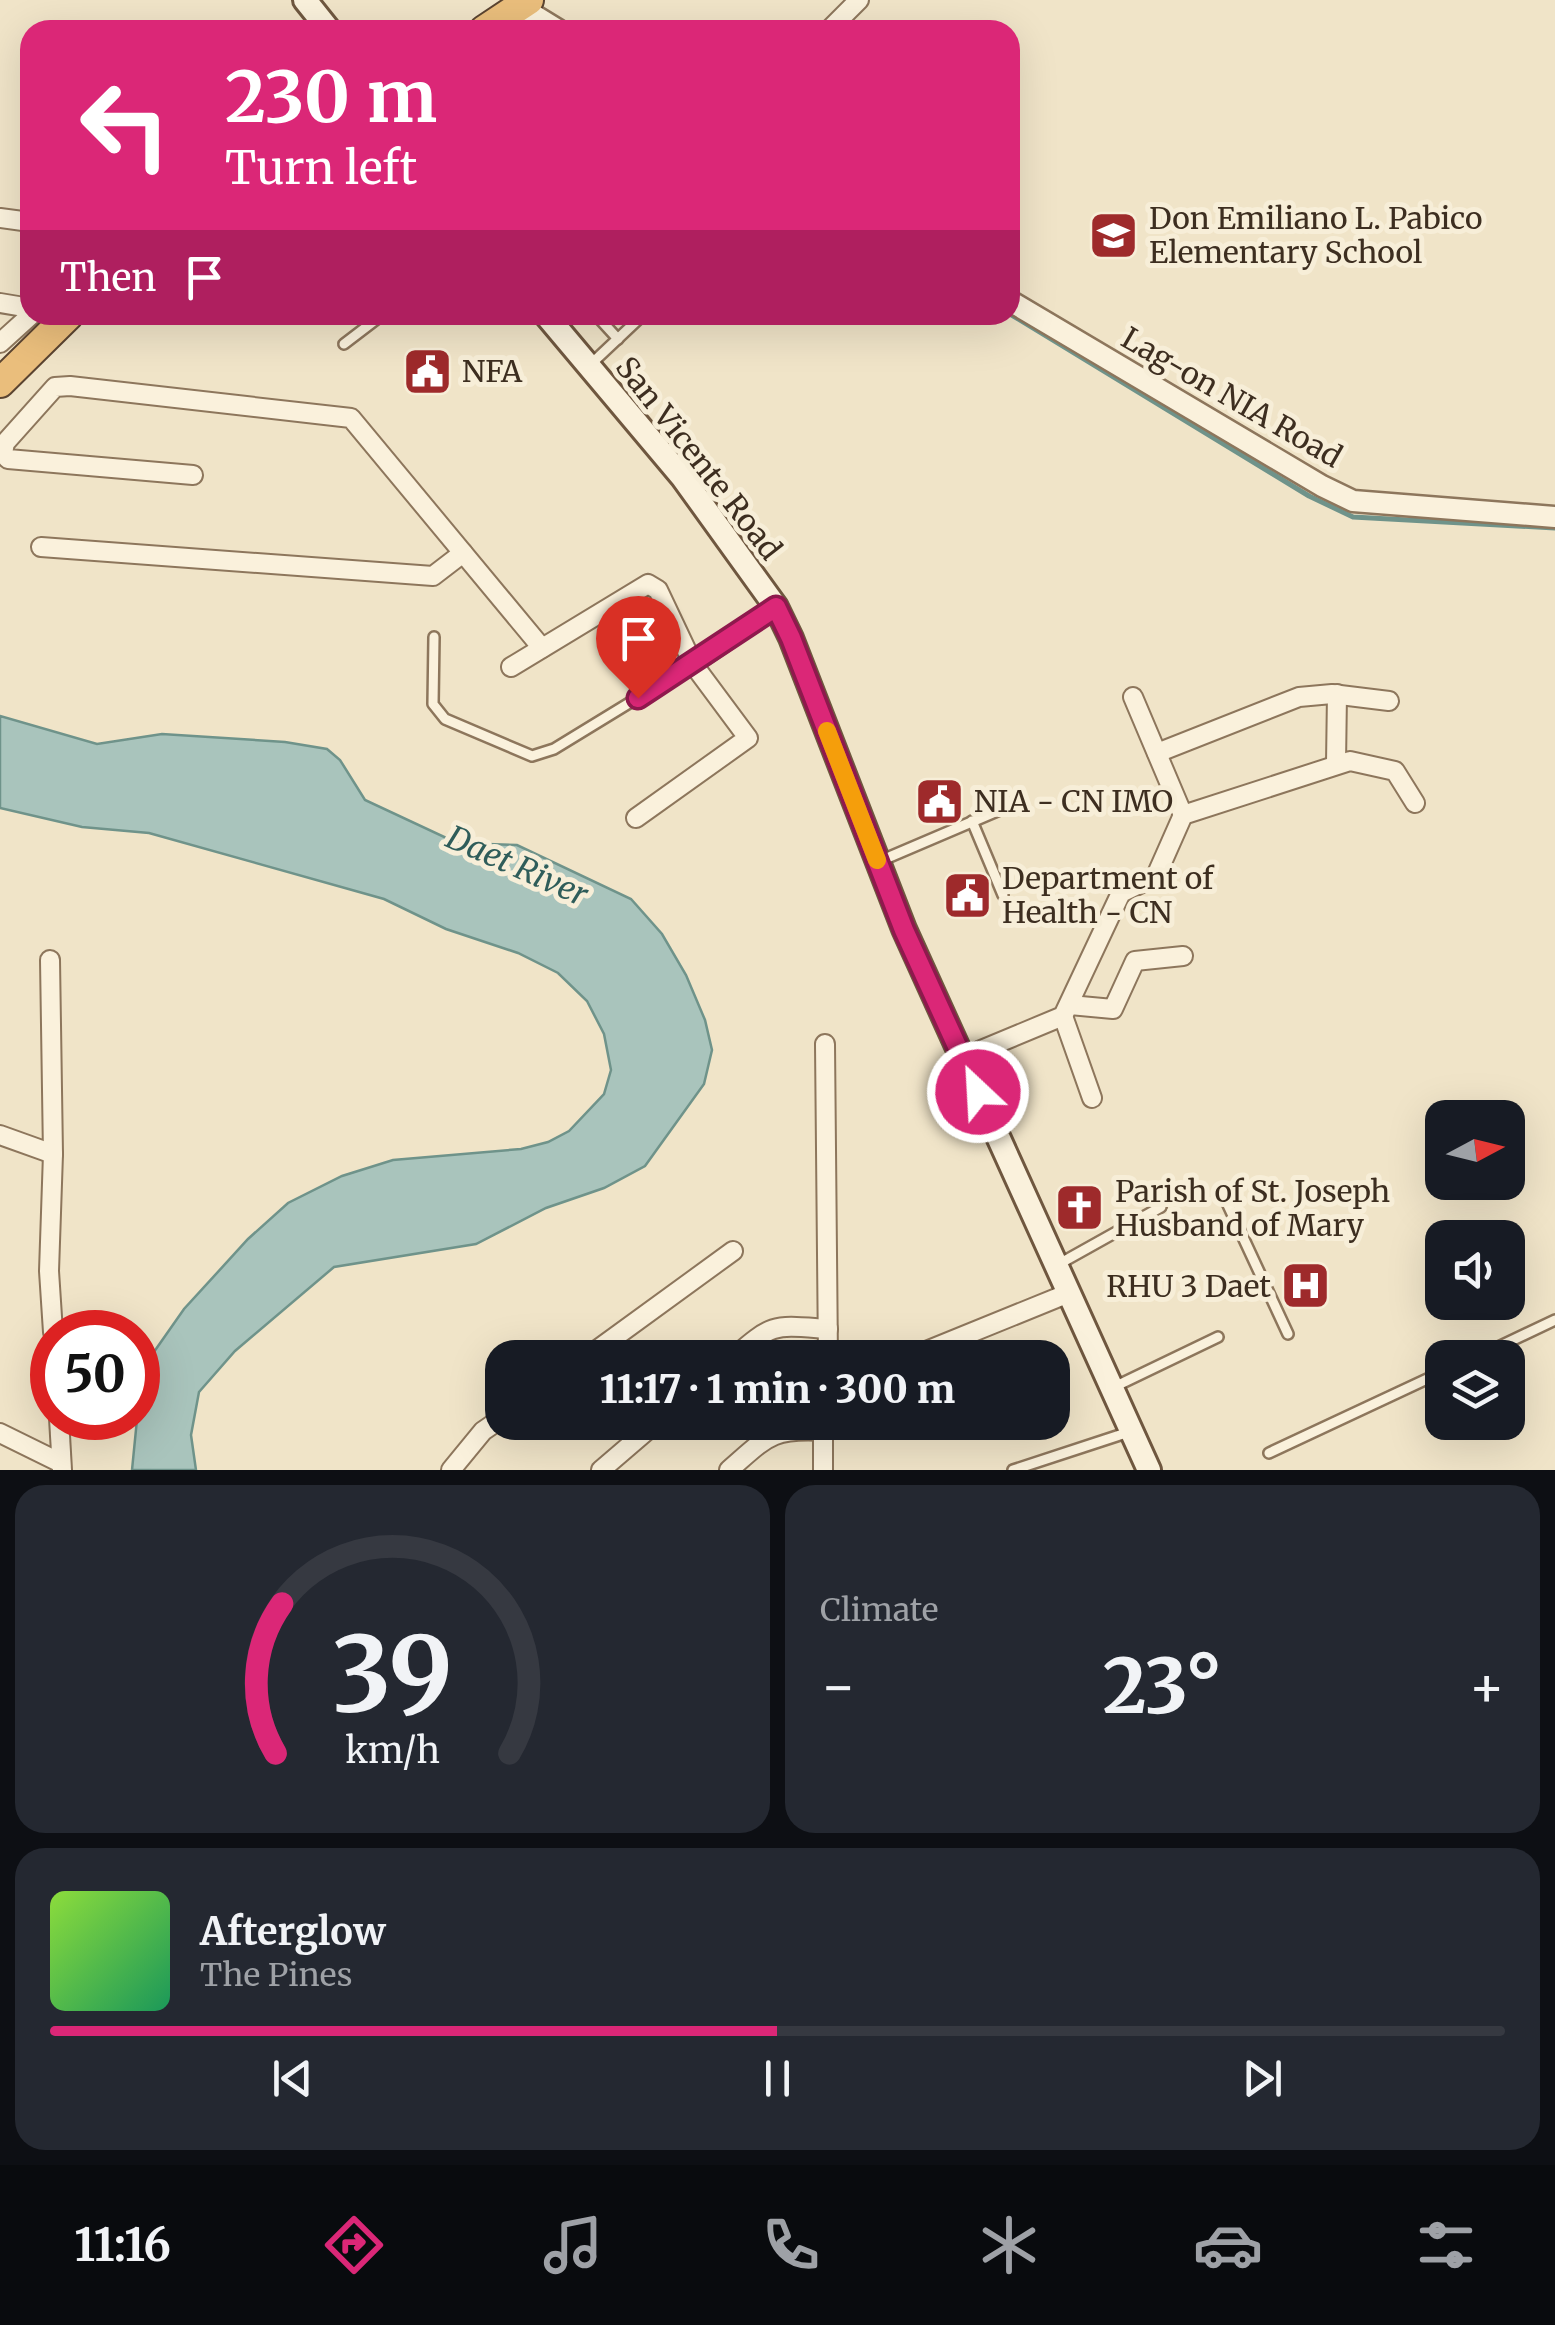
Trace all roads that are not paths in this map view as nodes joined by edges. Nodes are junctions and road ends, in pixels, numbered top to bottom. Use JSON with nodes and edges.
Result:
{"nodes":[{"id":1,"x":305,"y":0,"type":"edge"},
{"id":2,"x":858,"y":0,"type":"edge"},
{"id":3,"x":520,"y":2,"type":"edge"},
{"id":4,"x":320,"y":20,"type":"edge"},
{"id":5,"x":497,"y":20,"type":"edge"},
{"id":6,"x":544,"y":20,"type":"edge"},
{"id":7,"x":839,"y":20,"type":"edge"},
{"id":8,"x":1020,"y":307,"type":"edge"},
{"id":9,"x":21,"y":325,"type":"edge"},
{"id":10,"x":59,"y":325,"type":"edge"},
{"id":11,"x":369,"y":325,"type":"edge"},
{"id":12,"x":555,"y":325,"type":"edge"},
{"id":13,"x":605,"y":325,"type":"edge"},
{"id":14,"x":633,"y":325,"type":"edge"},
{"id":15,"x":618,"y":339,"type":"junction"},
{"id":16,"x":0,"y":343,"type":"edge"},
{"id":17,"x":344,"y":344,"type":"dead end"},
{"id":18,"x":589,"y":366,"type":"junction"},
{"id":19,"x":0,"y":383,"type":"edge"},
{"id":20,"x":193,"y":475,"type":"dead end"},
{"id":21,"x":1555,"y":517,"type":"edge"},
{"id":22,"x":41,"y":547,"type":"dead end"},
{"id":23,"x":462,"y":552,"type":"junction"},
{"id":24,"x":776,"y":607,"type":"junction"},
{"id":25,"x":434,"y":637,"type":"dead end"},
{"id":26,"x":542,"y":648,"type":"junction"},
{"id":27,"x":693,"y":664,"type":"junction"},
{"id":28,"x":511,"y":667,"type":"dead end"},
{"id":29,"x":1337,"y":694,"type":"junction"},
{"id":30,"x":1133,"y":697,"type":"dead end"},
{"id":31,"x":1389,"y":702,"type":"dead end"},
{"id":32,"x":1157,"y":753,"type":"junction"},
{"id":33,"x":1336,"y":764,"type":"junction"},
{"id":34,"x":1415,"y":803,"type":"dead end"},
{"id":35,"x":1009,"y":806,"type":"dead end"},
{"id":36,"x":1183,"y":815,"type":"junction"},
{"id":37,"x":636,"y":818,"type":"dead end"},
{"id":38,"x":972,"y":822,"type":"junction"},
{"id":39,"x":878,"y":862,"type":"junction"},
{"id":40,"x":1004,"y":894,"type":"dead end"},
{"id":41,"x":1183,"y":956,"type":"dead end"},
{"id":42,"x":50,"y":960,"type":"dead end"},
{"id":43,"x":1066,"y":1010,"type":"junction"},
{"id":44,"x":825,"y":1044,"type":"dead end"},
{"id":45,"x":962,"y":1058,"type":"junction"},
{"id":46,"x":1092,"y":1098,"type":"dead end"},
{"id":47,"x":0,"y":1135,"type":"edge"},
{"id":48,"x":53,"y":1154,"type":"junction"},
{"id":49,"x":1222,"y":1192,"type":"dead end"},
{"id":50,"x":1161,"y":1207,"type":"dead end"},
{"id":51,"x":732,"y":1250,"type":"dead end"},
{"id":52,"x":1057,"y":1265,"type":"junction"},
{"id":53,"x":1069,"y":1293,"type":"junction"},
{"id":54,"x":52,"y":1310,"type":"edge"},
{"id":55,"x":1555,"y":1320,"type":"edge"},
{"id":56,"x":828,"y":1329,"type":"junction"},
{"id":57,"x":1288,"y":1334,"type":"dead end"},
{"id":58,"x":1218,"y":1336,"type":"dead end"},
{"id":59,"x":610,"y":1340,"type":"edge"},
{"id":60,"x":753,"y":1340,"type":"edge"},
{"id":61,"x":828,"y":1340,"type":"edge"},
{"id":62,"x":953,"y":1340,"type":"edge"},
{"id":63,"x":1512,"y":1340,"type":"edge"},
{"id":64,"x":1425,"y":1380,"type":"edge"},
{"id":65,"x":1112,"y":1388,"type":"junction"},
{"id":66,"x":485,"y":1430,"type":"edge"},
{"id":67,"x":1132,"y":1432,"type":"junction"},
{"id":68,"x":0,"y":1433,"type":"edge"},
{"id":69,"x":60,"y":1440,"type":"edge"},
{"id":70,"x":636,"y":1440,"type":"edge"},
{"id":71,"x":765,"y":1440,"type":"edge"},
{"id":72,"x":823,"y":1440,"type":"edge"},
{"id":73,"x":1269,"y":1453,"type":"dead end"},
{"id":74,"x":62,"y":1466,"type":"edge"},
{"id":75,"x":451,"y":1470,"type":"edge"},
{"id":76,"x":601,"y":1470,"type":"edge"},
{"id":77,"x":729,"y":1470,"type":"edge"},
{"id":78,"x":823,"y":1470,"type":"edge"},
{"id":79,"x":1013,"y":1470,"type":"edge"},
{"id":80,"x":1149,"y":1470,"type":"edge"}],
"edges":[{"from":1,"to":4,"type":"main road"},
{"from":2,"to":7,"type":"street"},
{"from":3,"to":5,"type":"highway"},
{"from":3,"to":6,"type":"street"},
{"from":8,"to":21,"type":"street","name":"Lag-on NIA Road"},
{"from":9,"to":16,"type":"street"},
{"from":10,"to":19,"type":"highway"},
{"from":11,"to":17,"type":"lane"},
{"from":12,"to":18,"type":"main road","name":"San Vicente Road"},
{"from":13,"to":15,"type":"lane"},
{"from":14,"to":15,"type":"lane"},
{"from":15,"to":18,"type":"lane"},
{"from":18,"to":24,"type":"main road","name":"San Vicente Road"},
{"from":20,"to":23,"type":"street"},
{"from":22,"to":23,"type":"street"},
{"from":23,"to":26,"type":"street"},
{"from":24,"to":27,"type":"street"},
{"from":24,"to":39,"type":"main road","name":"San Vicente Road"},
{"from":25,"to":27,"type":"lane"},
{"from":26,"to":27,"type":"street"},
{"from":26,"to":28,"type":"street"},
{"from":27,"to":37,"type":"street"},
{"from":29,"to":31,"type":"street"},
{"from":29,"to":32,"type":"street"},
{"from":29,"to":33,"type":"street"},
{"from":30,"to":32,"type":"street"},
{"from":32,"to":36,"type":"street"},
{"from":33,"to":34,"type":"street"},
{"from":33,"to":36,"type":"street"},
{"from":35,"to":38,"type":"lane"},
{"from":36,"to":43,"type":"street"},
{"from":38,"to":39,"type":"lane"},
{"from":38,"to":40,"type":"lane"},
{"from":39,"to":45,"type":"main road","name":"San Vicente Road"},
{"from":41,"to":43,"type":"street"},
{"from":42,"to":48,"type":"street"},
{"from":43,"to":45,"type":"street"},
{"from":43,"to":46,"type":"street"},
{"from":44,"to":56,"type":"street"},
{"from":45,"to":52,"type":"main road","name":"San Vicente Road"},
{"from":47,"to":48,"type":"street"},
{"from":48,"to":54,"type":"street"},
{"from":49,"to":57,"type":"lane"},
{"from":50,"to":52,"type":"lane"},
{"from":51,"to":59,"type":"street"},
{"from":52,"to":53,"type":"main road","name":"San Vicente Road"},
{"from":53,"to":62,"type":"street"},
{"from":53,"to":65,"type":"main road","name":"San Vicente Road"},
{"from":55,"to":63,"type":"lane"},
{"from":56,"to":60,"type":"street"},
{"from":56,"to":61,"type":"street"},
{"from":58,"to":65,"type":"lane"},
{"from":64,"to":73,"type":"lane"},
{"from":65,"to":67,"type":"main road","name":"San Vicente Road"},
{"from":66,"to":75,"type":"street"},
{"from":67,"to":79,"type":"lane"},
{"from":67,"to":80,"type":"main road","name":"San Vicente Road"},
{"from":68,"to":74,"type":"street"},
{"from":69,"to":74,"type":"street"},
{"from":70,"to":76,"type":"street"},
{"from":71,"to":77,"type":"street"},
{"from":72,"to":78,"type":"street"}]}
